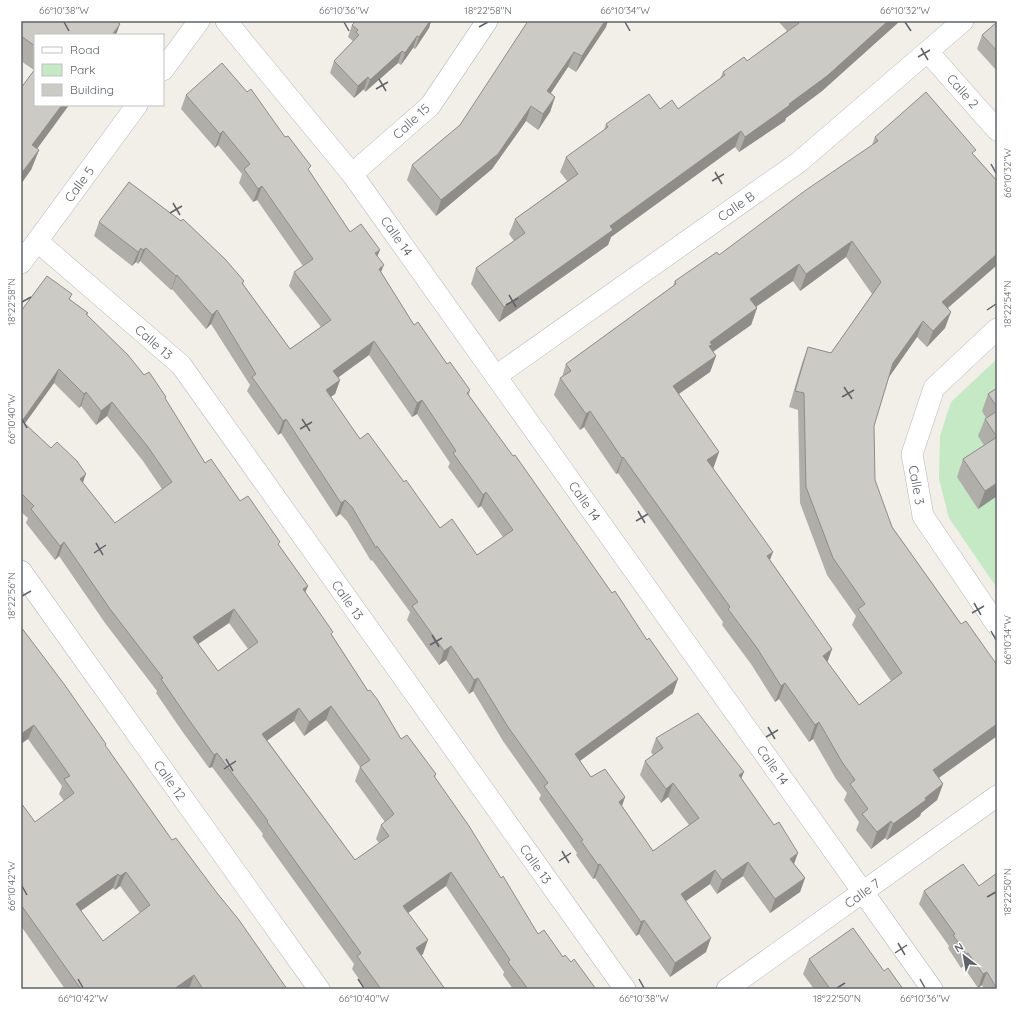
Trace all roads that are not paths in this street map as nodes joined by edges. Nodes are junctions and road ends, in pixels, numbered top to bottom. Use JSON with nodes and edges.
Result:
{"nodes":[{"id":1,"x":199,"y":21,"type":"edge"},
{"id":2,"x":226,"y":21,"type":"edge"},
{"id":3,"x":487,"y":21,"type":"edge"},
{"id":4,"x":964,"y":21,"type":"edge"},
{"id":5,"x":928,"y":52,"type":"junction"},
{"id":6,"x":164,"y":69,"type":"edge"},
{"id":7,"x":136,"y":106,"type":"edge"},
{"id":8,"x":997,"y":130,"type":"edge"},
{"id":9,"x":352,"y":174,"type":"junction"},
{"id":10,"x":37,"y":241,"type":"junction"},
{"id":11,"x":21,"y":264,"type":"edge"},
{"id":12,"x":997,"y":329,"type":"edge"},
{"id":13,"x":496,"y":376,"type":"junction"},
{"id":14,"x":21,"y":571,"type":"edge"},
{"id":15,"x":997,"y":624,"type":"edge"},
{"id":16,"x":997,"y":796,"type":"edge"},
{"id":17,"x":864,"y":892,"type":"junction"},
{"id":18,"x":319,"y":989,"type":"edge"},
{"id":19,"x":625,"y":989,"type":"edge"},
{"id":20,"x":727,"y":989,"type":"edge"},
{"id":21,"x":932,"y":989,"type":"edge"}],
"edges":[{"from":1,"to":6,"type":"street"},
{"from":2,"to":9,"type":"street","name":"Calle 14"},
{"from":3,"to":9,"type":"street","name":"Calle 15"},
{"from":4,"to":5,"type":"street","name":"Calle B"},
{"from":5,"to":8,"type":"street","name":"Calle 2"},
{"from":5,"to":13,"type":"street","name":"Calle B"},
{"from":7,"to":10,"type":"street","name":"Calle 5"},
{"from":9,"to":13,"type":"street","name":"Calle 14"},
{"from":10,"to":11,"type":"street","name":"Calle 5"},
{"from":10,"to":19,"type":"street","name":"Calle 13"},
{"from":12,"to":15,"type":"street","name":"Calle 3"},
{"from":13,"to":17,"type":"street","name":"Calle 14"},
{"from":14,"to":18,"type":"street","name":"Calle 12"},
{"from":16,"to":17,"type":"street","name":"Calle 7"},
{"from":17,"to":20,"type":"street","name":"Calle 7"},
{"from":17,"to":21,"type":"street","name":"Calle 14"}]}
